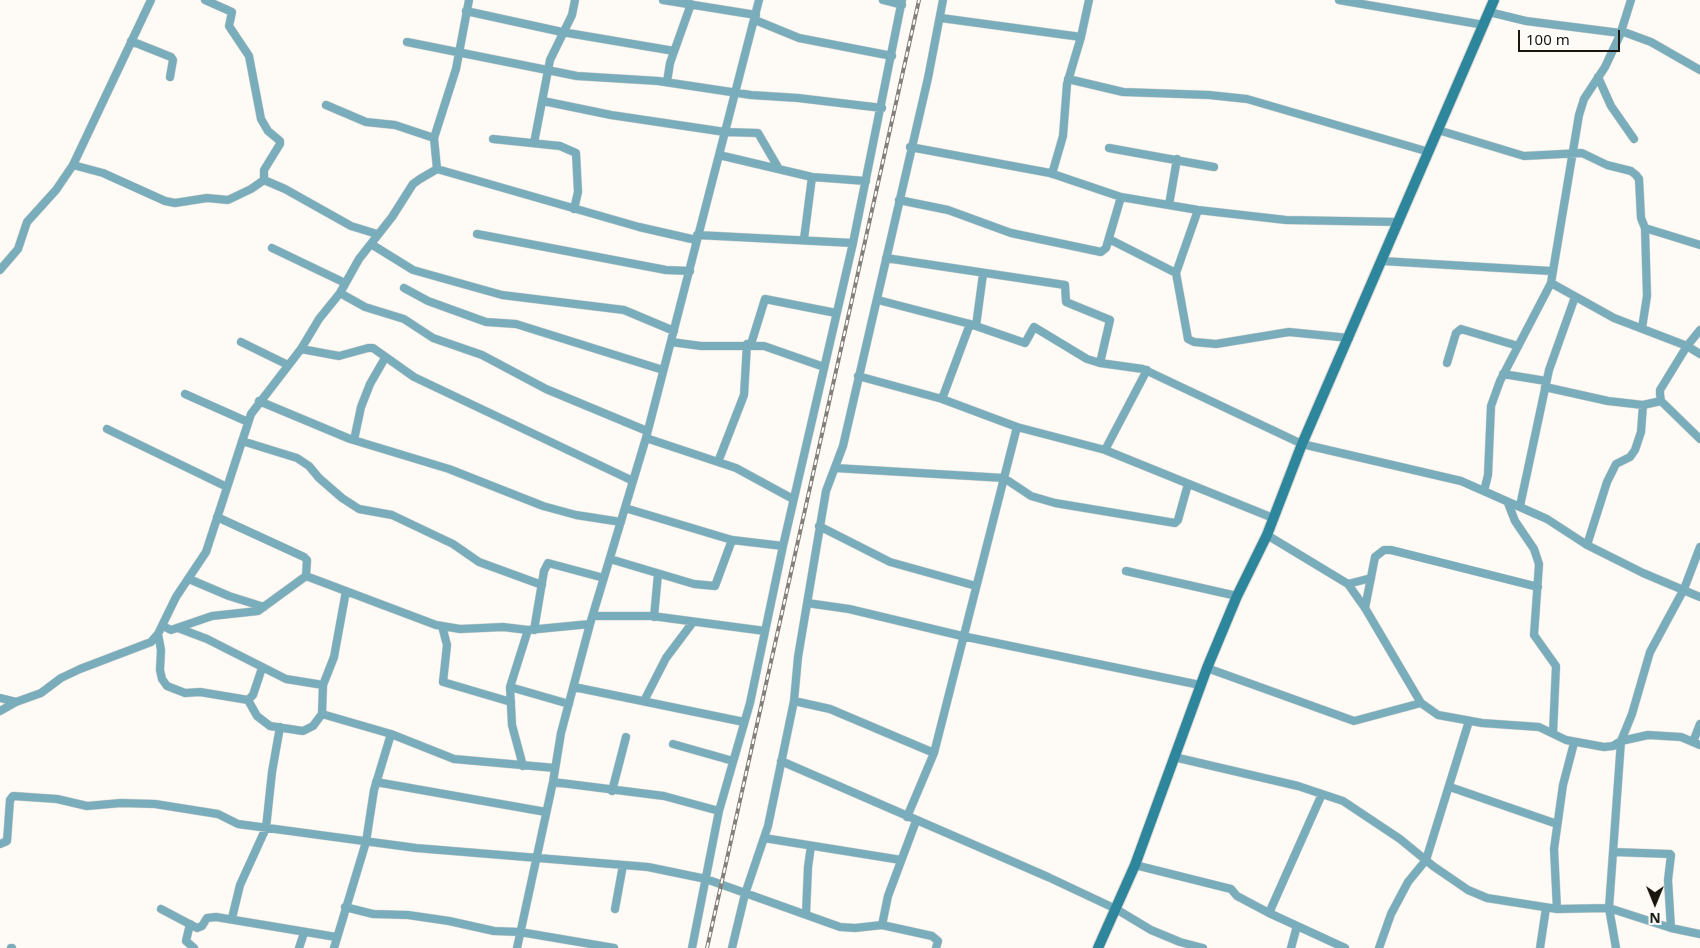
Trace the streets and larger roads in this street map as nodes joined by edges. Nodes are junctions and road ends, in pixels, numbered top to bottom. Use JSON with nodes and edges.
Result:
{"nodes":[{"id":1,"x":151,"y":0,"type":"edge"},
{"id":2,"x":205,"y":0,"type":"edge"},
{"id":3,"x":469,"y":0,"type":"edge"},
{"id":4,"x":575,"y":0,"type":"edge"},
{"id":5,"x":663,"y":0,"type":"edge"},
{"id":6,"x":759,"y":0,"type":"edge"},
{"id":7,"x":883,"y":0,"type":"edge"},
{"id":8,"x":943,"y":0,"type":"edge"},
{"id":9,"x":1089,"y":0,"type":"edge"},
{"id":10,"x":1340,"y":0,"type":"edge"},
{"id":11,"x":1494,"y":0,"type":"edge"},
{"id":12,"x":1631,"y":0,"type":"edge"},
{"id":13,"x":902,"y":3,"type":"edge"},
{"id":14,"x":691,"y":4,"type":"junction"},
{"id":15,"x":466,"y":11,"type":"junction"},
{"id":16,"x":1489,"y":12,"type":"junction"},
{"id":17,"x":755,"y":17,"type":"junction"},
{"id":18,"x":940,"y":18,"type":"junction"},
{"id":19,"x":1484,"y":25,"type":"junction"},
{"id":20,"x":562,"y":32,"type":"junction"},
{"id":21,"x":1621,"y":32,"type":"junction"},
{"id":22,"x":1081,"y":37,"type":"junction"},
{"id":23,"x":131,"y":41,"type":"junction"},
{"id":24,"x":406,"y":42,"type":"dead end"},
{"id":25,"x":674,"y":51,"type":"junction"},
{"id":26,"x":458,"y":54,"type":"junction"},
{"id":27,"x":892,"y":56,"type":"junction"},
{"id":28,"x":548,"y":70,"type":"junction"},
{"id":29,"x":1700,"y":70,"type":"edge"},
{"id":30,"x":1598,"y":77,"type":"junction"},
{"id":31,"x":170,"y":78,"type":"dead end"},
{"id":32,"x":1068,"y":79,"type":"junction"},
{"id":33,"x":667,"y":82,"type":"junction"},
{"id":34,"x":736,"y":92,"type":"junction"},
{"id":35,"x":543,"y":101,"type":"junction"},
{"id":36,"x":326,"y":105,"type":"dead end"},
{"id":37,"x":882,"y":108,"type":"junction"},
{"id":38,"x":1438,"y":130,"type":"junction"},
{"id":39,"x":725,"y":132,"type":"junction"},
{"id":40,"x":434,"y":138,"type":"junction"},
{"id":41,"x":493,"y":139,"type":"dead end"},
{"id":42,"x":1634,"y":139,"type":"dead end"},
{"id":43,"x":534,"y":143,"type":"junction"},
{"id":44,"x":910,"y":148,"type":"junction"},
{"id":45,"x":1109,"y":148,"type":"dead end"},
{"id":46,"x":1428,"y":152,"type":"junction"},
{"id":47,"x":1573,"y":153,"type":"junction"},
{"id":48,"x":719,"y":155,"type":"junction"},
{"id":49,"x":1177,"y":158,"type":"junction"},
{"id":50,"x":73,"y":165,"type":"junction"},
{"id":51,"x":1214,"y":167,"type":"dead end"},
{"id":52,"x":438,"y":169,"type":"junction"},
{"id":53,"x":779,"y":169,"type":"junction"},
{"id":54,"x":1052,"y":174,"type":"junction"},
{"id":55,"x":812,"y":177,"type":"junction"},
{"id":56,"x":264,"y":180,"type":"junction"},
{"id":57,"x":866,"y":181,"type":"junction"},
{"id":58,"x":1121,"y":197,"type":"junction"},
{"id":59,"x":900,"y":200,"type":"junction"},
{"id":60,"x":1168,"y":205,"type":"junction"},
{"id":61,"x":574,"y":209,"type":"junction"},
{"id":62,"x":1198,"y":210,"type":"junction"},
{"id":63,"x":1399,"y":222,"type":"junction"},
{"id":64,"x":1645,"y":228,"type":"junction"},
{"id":65,"x":377,"y":234,"type":"junction"},
{"id":66,"x":477,"y":234,"type":"dead end"},
{"id":67,"x":697,"y":238,"type":"junction"},
{"id":68,"x":804,"y":239,"type":"junction"},
{"id":69,"x":1109,"y":239,"type":"junction"},
{"id":70,"x":853,"y":243,"type":"junction"},
{"id":71,"x":371,"y":244,"type":"junction"},
{"id":72,"x":1700,"y":245,"type":"edge"},
{"id":73,"x":272,"y":248,"type":"dead end"},
{"id":74,"x":886,"y":258,"type":"junction"},
{"id":75,"x":1382,"y":261,"type":"junction"},
{"id":76,"x":0,"y":270,"type":"edge"},
{"id":77,"x":690,"y":271,"type":"junction"},
{"id":78,"x":1551,"y":271,"type":"junction"},
{"id":79,"x":1176,"y":273,"type":"junction"},
{"id":80,"x":982,"y":274,"type":"junction"},
{"id":81,"x":345,"y":283,"type":"junction"},
{"id":82,"x":1551,"y":283,"type":"junction"},
{"id":83,"x":404,"y":288,"type":"dead end"},
{"id":84,"x":340,"y":293,"type":"junction"},
{"id":85,"x":1574,"y":297,"type":"junction"},
{"id":86,"x":878,"y":300,"type":"junction"},
{"id":87,"x":836,"y":313,"type":"junction"},
{"id":88,"x":973,"y":325,"type":"junction"},
{"id":89,"x":1642,"y":328,"type":"junction"},
{"id":90,"x":674,"y":330,"type":"junction"},
{"id":91,"x":1700,"y":330,"type":"edge"},
{"id":92,"x":1349,"y":338,"type":"junction"},
{"id":93,"x":241,"y":342,"type":"dead end"},
{"id":94,"x":671,"y":342,"type":"junction"},
{"id":95,"x":749,"y":344,"type":"junction"},
{"id":96,"x":1518,"y":346,"type":"junction"},
{"id":97,"x":1687,"y":346,"type":"junction"},
{"id":98,"x":301,"y":349,"type":"junction"},
{"id":99,"x":1700,"y":354,"type":"edge"},
{"id":100,"x":386,"y":358,"type":"junction"},
{"id":101,"x":1100,"y":363,"type":"junction"},
{"id":102,"x":1447,"y":363,"type":"dead end"},
{"id":103,"x":288,"y":365,"type":"junction"},
{"id":104,"x":824,"y":367,"type":"junction"},
{"id":105,"x":663,"y":370,"type":"junction"},
{"id":106,"x":1147,"y":370,"type":"junction"},
{"id":107,"x":1503,"y":374,"type":"junction"},
{"id":108,"x":858,"y":376,"type":"junction"},
{"id":109,"x":1545,"y":384,"type":"junction"},
{"id":110,"x":185,"y":394,"type":"dead end"},
{"id":111,"x":942,"y":399,"type":"junction"},
{"id":112,"x":260,"y":401,"type":"junction"},
{"id":113,"x":1661,"y":401,"type":"junction"},
{"id":114,"x":1643,"y":405,"type":"junction"},
{"id":115,"x":248,"y":422,"type":"junction"},
{"id":116,"x":1017,"y":427,"type":"junction"},
{"id":117,"x":107,"y":429,"type":"dead end"},
{"id":118,"x":646,"y":435,"type":"junction"},
{"id":119,"x":1700,"y":439,"type":"edge"},
{"id":120,"x":354,"y":440,"type":"junction"},
{"id":121,"x":242,"y":441,"type":"junction"},
{"id":122,"x":1302,"y":444,"type":"junction"},
{"id":123,"x":1105,"y":450,"type":"junction"},
{"id":124,"x":718,"y":462,"type":"junction"},
{"id":125,"x":835,"y":468,"type":"junction"},
{"id":126,"x":1004,"y":478,"type":"junction"},
{"id":127,"x":633,"y":481,"type":"junction"},
{"id":128,"x":1188,"y":484,"type":"junction"},
{"id":129,"x":227,"y":487,"type":"junction"},
{"id":130,"x":1484,"y":491,"type":"junction"},
{"id":131,"x":793,"y":499,"type":"junction"},
{"id":132,"x":1508,"y":503,"type":"junction"},
{"id":133,"x":1520,"y":506,"type":"junction"},
{"id":134,"x":625,"y":508,"type":"junction"},
{"id":135,"x":217,"y":517,"type":"junction"},
{"id":136,"x":1274,"y":518,"type":"junction"},
{"id":137,"x":621,"y":522,"type":"junction"},
{"id":138,"x":819,"y":526,"type":"junction"},
{"id":139,"x":1267,"y":535,"type":"junction"},
{"id":140,"x":732,"y":540,"type":"junction"},
{"id":141,"x":1587,"y":545,"type":"junction"},
{"id":142,"x":783,"y":546,"type":"junction"},
{"id":143,"x":1700,"y":547,"type":"edge"},
{"id":144,"x":610,"y":559,"type":"junction"},
{"id":145,"x":1126,"y":571,"type":"dead end"},
{"id":146,"x":658,"y":574,"type":"junction"},
{"id":147,"x":306,"y":576,"type":"junction"},
{"id":148,"x":604,"y":578,"type":"junction"},
{"id":149,"x":1371,"y":578,"type":"junction"},
{"id":150,"x":189,"y":579,"type":"junction"},
{"id":151,"x":1348,"y":584,"type":"junction"},
{"id":152,"x":542,"y":585,"type":"junction"},
{"id":153,"x":976,"y":586,"type":"junction"},
{"id":154,"x":1538,"y":587,"type":"junction"},
{"id":155,"x":1684,"y":589,"type":"junction"},
{"id":156,"x":346,"y":590,"type":"junction"},
{"id":157,"x":1238,"y":596,"type":"junction"},
{"id":158,"x":1700,"y":597,"type":"edge"},
{"id":159,"x":807,"y":603,"type":"junction"},
{"id":160,"x":264,"y":607,"type":"junction"},
{"id":161,"x":1365,"y":608,"type":"junction"},
{"id":162,"x":593,"y":616,"type":"junction"},
{"id":163,"x":654,"y":616,"type":"junction"},
{"id":164,"x":693,"y":622,"type":"junction"},
{"id":165,"x":590,"y":624,"type":"junction"},
{"id":166,"x":163,"y":626,"type":"junction"},
{"id":167,"x":442,"y":626,"type":"junction"},
{"id":168,"x":178,"y":628,"type":"junction"},
{"id":169,"x":531,"y":630,"type":"junction"},
{"id":170,"x":765,"y":631,"type":"junction"},
{"id":171,"x":158,"y":634,"type":"junction"},
{"id":172,"x":962,"y":636,"type":"junction"},
{"id":173,"x":262,"y":668,"type":"junction"},
{"id":174,"x":1207,"y":668,"type":"junction"},
{"id":175,"x":323,"y":685,"type":"junction"},
{"id":176,"x":1200,"y":685,"type":"junction"},
{"id":177,"x":510,"y":687,"type":"junction"},
{"id":178,"x":574,"y":687,"type":"junction"},
{"id":179,"x":0,"y":698,"type":"edge"},
{"id":180,"x":248,"y":700,"type":"junction"},
{"id":181,"x":644,"y":701,"type":"junction"},
{"id":182,"x":794,"y":701,"type":"junction"},
{"id":183,"x":16,"y":702,"type":"junction"},
{"id":184,"x":511,"y":702,"type":"junction"},
{"id":185,"x":1421,"y":703,"type":"junction"},
{"id":186,"x":569,"y":704,"type":"junction"},
{"id":187,"x":0,"y":711,"type":"edge"},
{"id":188,"x":322,"y":714,"type":"junction"},
{"id":189,"x":1470,"y":721,"type":"junction"},
{"id":190,"x":744,"y":722,"type":"junction"},
{"id":191,"x":1700,"y":724,"type":"edge"},
{"id":192,"x":280,"y":728,"type":"junction"},
{"id":193,"x":1553,"y":733,"type":"junction"},
{"id":194,"x":391,"y":734,"type":"junction"},
{"id":195,"x":626,"y":737,"type":"dead end"},
{"id":196,"x":1621,"y":741,"type":"junction"},
{"id":197,"x":1574,"y":742,"type":"junction"},
{"id":198,"x":1697,"y":743,"type":"edge"},
{"id":199,"x":673,"y":744,"type":"dead end"},
{"id":200,"x":934,"y":753,"type":"junction"},
{"id":201,"x":1174,"y":757,"type":"junction"},
{"id":202,"x":781,"y":761,"type":"junction"},
{"id":203,"x":733,"y":762,"type":"junction"},
{"id":204,"x":523,"y":766,"type":"junction"},
{"id":205,"x":555,"y":768,"type":"junction"},
{"id":206,"x":376,"y":782,"type":"junction"},
{"id":207,"x":553,"y":782,"type":"junction"},
{"id":208,"x":1450,"y":787,"type":"junction"},
{"id":209,"x":612,"y":791,"type":"junction"},
{"id":210,"x":1322,"y":794,"type":"junction"},
{"id":211,"x":720,"y":811,"type":"junction"},
{"id":212,"x":546,"y":812,"type":"junction"},
{"id":213,"x":907,"y":817,"type":"junction"},
{"id":214,"x":916,"y":821,"type":"junction"},
{"id":215,"x":1557,"y":824,"type":"junction"},
{"id":216,"x":266,"y":828,"type":"junction"},
{"id":217,"x":764,"y":838,"type":"junction"},
{"id":218,"x":366,"y":842,"type":"junction"},
{"id":219,"x":0,"y":844,"type":"edge"},
{"id":220,"x":811,"y":846,"type":"junction"},
{"id":221,"x":1614,"y":852,"type":"junction"},
{"id":222,"x":536,"y":857,"type":"junction"},
{"id":223,"x":901,"y":860,"type":"junction"},
{"id":224,"x":1426,"y":860,"type":"junction"},
{"id":225,"x":623,"y":865,"type":"junction"},
{"id":226,"x":1135,"y":865,"type":"junction"},
{"id":227,"x":706,"y":879,"type":"junction"},
{"id":228,"x":744,"y":894,"type":"junction"},
{"id":229,"x":345,"y":907,"type":"junction"},
{"id":230,"x":1546,"y":908,"type":"junction"},
{"id":231,"x":1609,"y":908,"type":"junction"},
{"id":232,"x":161,"y":909,"type":"dead end"},
{"id":233,"x":615,"y":909,"type":"dead end"},
{"id":234,"x":1116,"y":909,"type":"junction"},
{"id":235,"x":1557,"y":909,"type":"junction"},
{"id":236,"x":1269,"y":913,"type":"junction"},
{"id":237,"x":806,"y":914,"type":"junction"},
{"id":238,"x":232,"y":918,"type":"junction"},
{"id":239,"x":190,"y":924,"type":"junction"},
{"id":240,"x":882,"y":925,"type":"junction"},
{"id":241,"x":1297,"y":926,"type":"junction"},
{"id":242,"x":1671,"y":928,"type":"junction"},
{"id":243,"x":520,"y":932,"type":"junction"},
{"id":244,"x":304,"y":933,"type":"junction"},
{"id":245,"x":1700,"y":934,"type":"edge"},
{"id":246,"x":336,"y":938,"type":"junction"},
{"id":247,"x":194,"y":948,"type":"edge"},
{"id":248,"x":299,"y":948,"type":"edge"},
{"id":249,"x":334,"y":948,"type":"edge"},
{"id":250,"x":517,"y":948,"type":"edge"},
{"id":251,"x":614,"y":948,"type":"edge"},
{"id":252,"x":692,"y":948,"type":"edge"},
{"id":253,"x":732,"y":948,"type":"edge"},
{"id":254,"x":936,"y":948,"type":"edge"},
{"id":255,"x":1098,"y":948,"type":"edge"},
{"id":256,"x":1203,"y":948,"type":"edge"},
{"id":257,"x":1291,"y":948,"type":"edge"},
{"id":258,"x":1345,"y":948,"type":"edge"},
{"id":259,"x":1379,"y":948,"type":"edge"},
{"id":260,"x":1540,"y":948,"type":"edge"},
{"id":261,"x":1616,"y":948,"type":"edge"}],
"edges":[{"from":1,"to":23,"type":"street"},
{"from":2,"to":56,"type":"street"},
{"from":3,"to":15,"type":"street"},
{"from":4,"to":20,"type":"street"},
{"from":5,"to":14,"type":"street"},
{"from":6,"to":17,"type":"street"},
{"from":7,"to":13,"type":"street"},
{"from":8,"to":18,"type":"street"},
{"from":9,"to":22,"type":"street"},
{"from":10,"to":19,"type":"street"},
{"from":11,"to":16,"type":"street"},
{"from":12,"to":21,"type":"street"},
{"from":13,"to":27,"type":"street"},
{"from":14,"to":17,"type":"street"},
{"from":14,"to":25,"type":"street"},
{"from":15,"to":20,"type":"street"},
{"from":15,"to":26,"type":"street"},
{"from":16,"to":19,"type":"street"},
{"from":16,"to":21,"type":"street"},
{"from":17,"to":27,"type":"street"},
{"from":17,"to":34,"type":"street"},
{"from":18,"to":22,"type":"street"},
{"from":18,"to":44,"type":"street"},
{"from":19,"to":38,"type":"street"},
{"from":20,"to":25,"type":"street"},
{"from":20,"to":28,"type":"street"},
{"from":21,"to":29,"type":"street"},
{"from":21,"to":30,"type":"street"},
{"from":22,"to":32,"type":"street"},
{"from":23,"to":31,"type":"street"},
{"from":23,"to":50,"type":"street"},
{"from":24,"to":26,"type":"street"},
{"from":25,"to":33,"type":"street"},
{"from":26,"to":28,"type":"street"},
{"from":26,"to":40,"type":"street"},
{"from":27,"to":37,"type":"street"},
{"from":28,"to":33,"type":"street"},
{"from":28,"to":35,"type":"street"},
{"from":30,"to":42,"type":"street"},
{"from":30,"to":47,"type":"street"},
{"from":32,"to":46,"type":"street"},
{"from":32,"to":54,"type":"street"},
{"from":33,"to":34,"type":"street"},
{"from":34,"to":37,"type":"street"},
{"from":34,"to":39,"type":"street"},
{"from":35,"to":39,"type":"street"},
{"from":35,"to":43,"type":"street"},
{"from":36,"to":40,"type":"street"},
{"from":37,"to":57,"type":"street"},
{"from":38,"to":46,"type":"street"},
{"from":38,"to":47,"type":"street"},
{"from":39,"to":48,"type":"street"},
{"from":39,"to":53,"type":"street"},
{"from":40,"to":52,"type":"street"},
{"from":41,"to":43,"type":"street"},
{"from":43,"to":61,"type":"street"},
{"from":44,"to":54,"type":"street"},
{"from":44,"to":59,"type":"street"},
{"from":45,"to":49,"type":"street"},
{"from":46,"to":63,"type":"street"},
{"from":47,"to":64,"type":"street"},
{"from":47,"to":78,"type":"street"},
{"from":48,"to":53,"type":"street"},
{"from":48,"to":67,"type":"street"},
{"from":49,"to":51,"type":"street"},
{"from":49,"to":60,"type":"street"},
{"from":50,"to":56,"type":"street"},
{"from":50,"to":76,"type":"street"},
{"from":52,"to":61,"type":"street"},
{"from":52,"to":65,"type":"street"},
{"from":53,"to":55,"type":"street"},
{"from":54,"to":58,"type":"street"},
{"from":55,"to":57,"type":"street"},
{"from":55,"to":68,"type":"street"},
{"from":56,"to":65,"type":"street"},
{"from":57,"to":70,"type":"street"},
{"from":58,"to":60,"type":"street"},
{"from":58,"to":69,"type":"street"},
{"from":59,"to":69,"type":"street"},
{"from":59,"to":74,"type":"street"},
{"from":60,"to":62,"type":"street"},
{"from":61,"to":67,"type":"street"},
{"from":62,"to":63,"type":"street"},
{"from":62,"to":79,"type":"street"},
{"from":63,"to":75,"type":"street"},
{"from":64,"to":72,"type":"street"},
{"from":64,"to":89,"type":"street"},
{"from":65,"to":71,"type":"street"},
{"from":66,"to":77,"type":"street"},
{"from":67,"to":68,"type":"street"},
{"from":67,"to":77,"type":"street"},
{"from":68,"to":70,"type":"street"},
{"from":69,"to":79,"type":"street"},
{"from":70,"to":87,"type":"street"},
{"from":71,"to":81,"type":"street"},
{"from":71,"to":90,"type":"street"},
{"from":73,"to":81,"type":"street"},
{"from":74,"to":80,"type":"street"},
{"from":74,"to":86,"type":"street"},
{"from":75,"to":78,"type":"street"},
{"from":75,"to":92,"type":"street"},
{"from":77,"to":90,"type":"street"},
{"from":78,"to":82,"type":"street"},
{"from":79,"to":92,"type":"street"},
{"from":80,"to":88,"type":"street"},
{"from":80,"to":101,"type":"street"},
{"from":81,"to":84,"type":"street"},
{"from":82,"to":85,"type":"street"},
{"from":82,"to":96,"type":"street"},
{"from":83,"to":105,"type":"street"},
{"from":84,"to":98,"type":"street"},
{"from":84,"to":118,"type":"street"},
{"from":85,"to":89,"type":"street"},
{"from":85,"to":109,"type":"street"},
{"from":86,"to":88,"type":"street"},
{"from":86,"to":108,"type":"street"},
{"from":87,"to":95,"type":"street"},
{"from":87,"to":104,"type":"street"},
{"from":88,"to":101,"type":"street"},
{"from":88,"to":111,"type":"street"},
{"from":89,"to":97,"type":"street"},
{"from":90,"to":94,"type":"street"},
{"from":91,"to":97,"type":"street"},
{"from":92,"to":122,"type":"street"},
{"from":93,"to":103,"type":"street"},
{"from":94,"to":95,"type":"street"},
{"from":94,"to":105,"type":"street"},
{"from":95,"to":104,"type":"street"},
{"from":95,"to":124,"type":"street"},
{"from":96,"to":102,"type":"street"},
{"from":96,"to":107,"type":"street"},
{"from":97,"to":99,"type":"street"},
{"from":97,"to":113,"type":"street"},
{"from":98,"to":100,"type":"street"},
{"from":98,"to":103,"type":"street"},
{"from":100,"to":120,"type":"street"},
{"from":100,"to":127,"type":"street"},
{"from":101,"to":106,"type":"street"},
{"from":103,"to":112,"type":"street"},
{"from":104,"to":131,"type":"street"},
{"from":105,"to":118,"type":"street"},
{"from":106,"to":122,"type":"street"},
{"from":106,"to":123,"type":"street"},
{"from":107,"to":109,"type":"street"},
{"from":107,"to":130,"type":"street"},
{"from":108,"to":111,"type":"street"},
{"from":108,"to":125,"type":"street"},
{"from":109,"to":114,"type":"street"},
{"from":109,"to":133,"type":"street"},
{"from":110,"to":115,"type":"street"},
{"from":111,"to":116,"type":"street"},
{"from":112,"to":115,"type":"street"},
{"from":112,"to":120,"type":"street"},
{"from":113,"to":114,"type":"street"},
{"from":113,"to":119,"type":"street"},
{"from":114,"to":141,"type":"street"},
{"from":115,"to":121,"type":"street"},
{"from":116,"to":123,"type":"street"},
{"from":116,"to":126,"type":"street"},
{"from":117,"to":129,"type":"street"},
{"from":118,"to":124,"type":"street"},
{"from":118,"to":127,"type":"street"},
{"from":120,"to":137,"type":"street"},
{"from":121,"to":129,"type":"street"},
{"from":121,"to":152,"type":"street"},
{"from":122,"to":130,"type":"street"},
{"from":122,"to":136,"type":"street"},
{"from":123,"to":128,"type":"street"},
{"from":124,"to":131,"type":"street"},
{"from":125,"to":126,"type":"street"},
{"from":125,"to":138,"type":"street"},
{"from":126,"to":128,"type":"street"},
{"from":126,"to":153,"type":"street"},
{"from":127,"to":134,"type":"street"},
{"from":128,"to":136,"type":"street"},
{"from":129,"to":135,"type":"street"},
{"from":130,"to":132,"type":"street"},
{"from":131,"to":142,"type":"street"},
{"from":132,"to":133,"type":"street"},
{"from":132,"to":154,"type":"street"},
{"from":133,"to":141,"type":"street"},
{"from":134,"to":137,"type":"street"},
{"from":134,"to":140,"type":"street"},
{"from":135,"to":147,"type":"street"},
{"from":135,"to":150,"type":"street"},
{"from":136,"to":139,"type":"street"},
{"from":137,"to":144,"type":"street"},
{"from":138,"to":153,"type":"street"},
{"from":138,"to":159,"type":"street"},
{"from":139,"to":151,"type":"street"},
{"from":139,"to":157,"type":"street"},
{"from":140,"to":142,"type":"street"},
{"from":140,"to":146,"type":"street"},
{"from":141,"to":155,"type":"street"},
{"from":142,"to":170,"type":"street"},
{"from":143,"to":155,"type":"street"},
{"from":144,"to":146,"type":"street"},
{"from":144,"to":148,"type":"street"},
{"from":145,"to":157,"type":"street"},
{"from":146,"to":163,"type":"street"},
{"from":147,"to":156,"type":"street"},
{"from":147,"to":160,"type":"street"},
{"from":148,"to":152,"type":"street"},
{"from":148,"to":162,"type":"street"},
{"from":149,"to":151,"type":"street"},
{"from":149,"to":154,"type":"street"},
{"from":149,"to":161,"type":"street"},
{"from":150,"to":160,"type":"street"},
{"from":150,"to":166,"type":"street"},
{"from":151,"to":161,"type":"street"},
{"from":152,"to":169,"type":"street"},
{"from":153,"to":172,"type":"street"},
{"from":154,"to":193,"type":"street"},
{"from":155,"to":158,"type":"street"},
{"from":155,"to":196,"type":"street"},
{"from":156,"to":167,"type":"street"},
{"from":156,"to":175,"type":"street"},
{"from":157,"to":174,"type":"street"},
{"from":159,"to":172,"type":"street"},
{"from":159,"to":182,"type":"street"},
{"from":160,"to":168,"type":"street"},
{"from":161,"to":185,"type":"street"},
{"from":162,"to":163,"type":"street"},
{"from":162,"to":165,"type":"street"},
{"from":163,"to":164,"type":"street"},
{"from":164,"to":170,"type":"street"},
{"from":164,"to":181,"type":"street"},
{"from":165,"to":169,"type":"street"},
{"from":165,"to":178,"type":"street"},
{"from":166,"to":168,"type":"street"},
{"from":166,"to":171,"type":"street"},
{"from":167,"to":169,"type":"street"},
{"from":167,"to":184,"type":"street"},
{"from":168,"to":173,"type":"street"},
{"from":169,"to":177,"type":"street"},
{"from":170,"to":190,"type":"street"},
{"from":171,"to":180,"type":"street"},
{"from":171,"to":183,"type":"street"},
{"from":172,"to":176,"type":"street"},
{"from":172,"to":200,"type":"street"},
{"from":173,"to":175,"type":"street"},
{"from":173,"to":180,"type":"street"},
{"from":174,"to":176,"type":"street"},
{"from":174,"to":185,"type":"street"},
{"from":175,"to":188,"type":"street"},
{"from":176,"to":201,"type":"street"},
{"from":177,"to":184,"type":"street"},
{"from":177,"to":186,"type":"street"},
{"from":178,"to":181,"type":"street"},
{"from":178,"to":186,"type":"street"},
{"from":179,"to":183,"type":"street"},
{"from":180,"to":192,"type":"street"},
{"from":181,"to":190,"type":"street"},
{"from":182,"to":200,"type":"street"},
{"from":182,"to":202,"type":"street"},
{"from":183,"to":187,"type":"street"},
{"from":184,"to":204,"type":"street"},
{"from":185,"to":189,"type":"street"},
{"from":186,"to":205,"type":"street"},
{"from":188,"to":192,"type":"street"},
{"from":188,"to":194,"type":"street"},
{"from":189,"to":193,"type":"street"},
{"from":189,"to":208,"type":"street"},
{"from":190,"to":203,"type":"street"},
{"from":191,"to":198,"type":"street"},
{"from":192,"to":216,"type":"street"},
{"from":193,"to":197,"type":"street"},
{"from":194,"to":204,"type":"street"},
{"from":194,"to":206,"type":"street"},
{"from":195,"to":209,"type":"street"},
{"from":196,"to":197,"type":"street"},
{"from":196,"to":198,"type":"street"},
{"from":196,"to":221,"type":"street"},
{"from":197,"to":215,"type":"street"},
{"from":199,"to":203,"type":"street"},
{"from":200,"to":213,"type":"street"},
{"from":201,"to":210,"type":"street"},
{"from":201,"to":226,"type":"street"},
{"from":202,"to":213,"type":"street"},
{"from":202,"to":217,"type":"street"},
{"from":203,"to":211,"type":"street"},
{"from":204,"to":205,"type":"street"},
{"from":205,"to":207,"type":"street"},
{"from":206,"to":212,"type":"street"},
{"from":206,"to":218,"type":"street"},
{"from":207,"to":209,"type":"street"},
{"from":207,"to":212,"type":"street"},
{"from":208,"to":215,"type":"street"},
{"from":208,"to":224,"type":"street"},
{"from":209,"to":211,"type":"street"},
{"from":210,"to":224,"type":"street"},
{"from":210,"to":236,"type":"street"},
{"from":211,"to":227,"type":"street"},
{"from":212,"to":222,"type":"street"},
{"from":213,"to":214,"type":"street"},
{"from":214,"to":223,"type":"street"},
{"from":214,"to":234,"type":"street"},
{"from":215,"to":235,"type":"street"},
{"from":216,"to":218,"type":"street"},
{"from":216,"to":219,"type":"street"},
{"from":216,"to":238,"type":"street"},
{"from":217,"to":220,"type":"street"},
{"from":217,"to":228,"type":"street"},
{"from":218,"to":222,"type":"street"},
{"from":218,"to":229,"type":"street"},
{"from":220,"to":223,"type":"street"},
{"from":220,"to":237,"type":"street"},
{"from":221,"to":231,"type":"street"},
{"from":221,"to":242,"type":"street"},
{"from":222,"to":225,"type":"street"},
{"from":222,"to":243,"type":"street"},
{"from":223,"to":240,"type":"street"},
{"from":224,"to":230,"type":"street"},
{"from":224,"to":259,"type":"street"},
{"from":225,"to":227,"type":"street"},
{"from":225,"to":233,"type":"street"},
{"from":226,"to":234,"type":"street"},
{"from":226,"to":236,"type":"street"},
{"from":227,"to":228,"type":"street"},
{"from":227,"to":252,"type":"street"},
{"from":228,"to":237,"type":"street"},
{"from":228,"to":253,"type":"street"},
{"from":229,"to":243,"type":"street"},
{"from":229,"to":246,"type":"street"},
{"from":230,"to":235,"type":"street"},
{"from":230,"to":260,"type":"street"},
{"from":231,"to":235,"type":"street"},
{"from":231,"to":242,"type":"street"},
{"from":231,"to":261,"type":"street"},
{"from":232,"to":239,"type":"street"},
{"from":234,"to":255,"type":"street"},
{"from":234,"to":256,"type":"street"},
{"from":236,"to":241,"type":"street"},
{"from":237,"to":240,"type":"street"},
{"from":238,"to":239,"type":"street"},
{"from":238,"to":244,"type":"street"},
{"from":239,"to":247,"type":"street"},
{"from":240,"to":254,"type":"street"},
{"from":241,"to":257,"type":"street"},
{"from":241,"to":258,"type":"street"},
{"from":242,"to":245,"type":"street"},
{"from":243,"to":250,"type":"street"},
{"from":243,"to":251,"type":"street"},
{"from":244,"to":246,"type":"street"},
{"from":244,"to":248,"type":"street"},
{"from":246,"to":249,"type":"street"}]}
